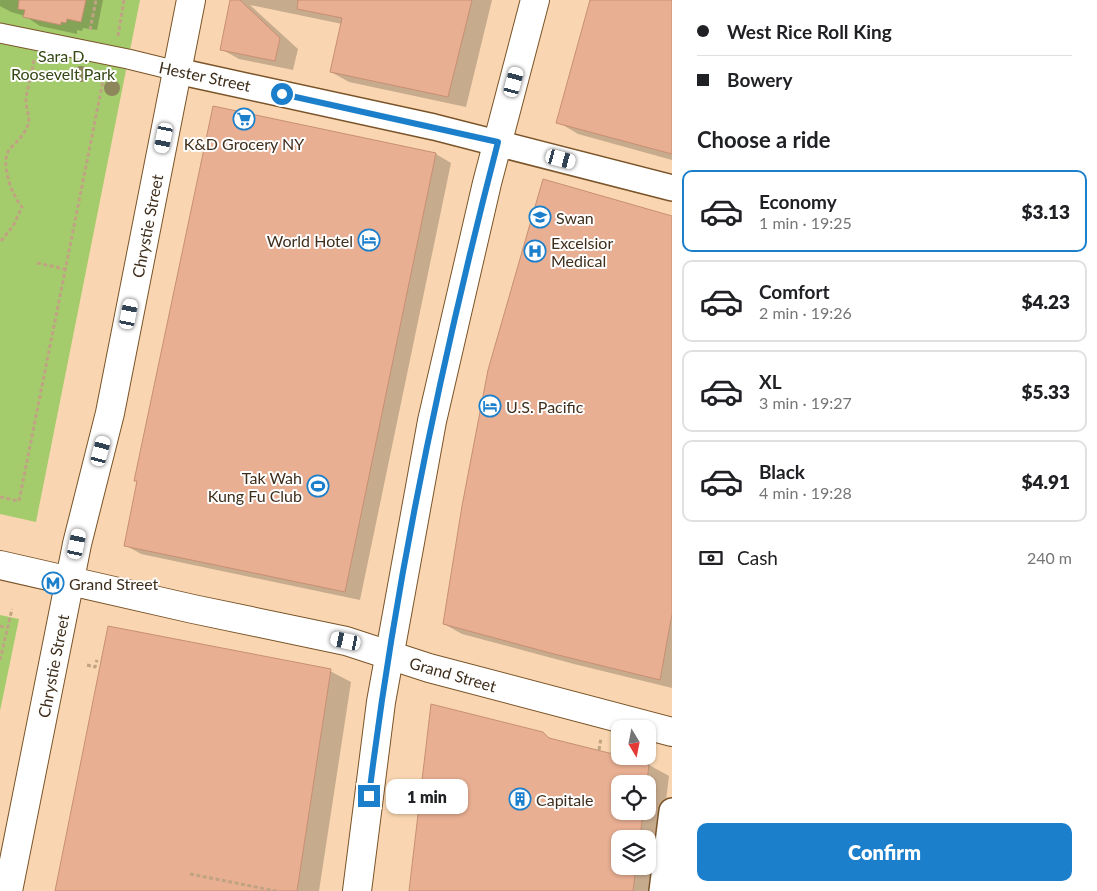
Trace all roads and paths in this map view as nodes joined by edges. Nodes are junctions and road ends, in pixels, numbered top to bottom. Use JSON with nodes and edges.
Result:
{"nodes":[{"id":1,"x":96,"y":0,"type":"edge"},
{"id":2,"x":124,"y":0,"type":"edge"},
{"id":3,"x":191,"y":0,"type":"edge"},
{"id":4,"x":535,"y":0,"type":"edge"},
{"id":5,"x":95,"y":6,"type":"dead end"},
{"id":6,"x":0,"y":33,"type":"edge"},
{"id":7,"x":38,"y":40,"type":"junction"},
{"id":8,"x":111,"y":56,"type":"junction"},
{"id":9,"x":177,"y":71,"type":"junction"},
{"id":10,"x":498,"y":142,"type":"junction"},
{"id":11,"x":672,"y":188,"type":"edge"},
{"id":12,"x":0,"y":241,"type":"edge"},
{"id":13,"x":37,"y":263,"type":"dead end"},
{"id":14,"x":66,"y":269,"type":"junction"},
{"id":15,"x":0,"y":497,"type":"edge"},
{"id":16,"x":0,"y":565,"type":"edge"},
{"id":17,"x":70,"y":581,"type":"junction"},
{"id":18,"x":12,"y":608,"type":"dead end"},
{"id":19,"x":0,"y":626,"type":"edge"},
{"id":20,"x":7,"y":628,"type":"junction"},
{"id":21,"x":389,"y":655,"type":"junction"},
{"id":22,"x":0,"y":660,"type":"edge"},
{"id":23,"x":97,"y":660,"type":"dead end"},
{"id":24,"x":87,"y":665,"type":"dead end"},
{"id":25,"x":672,"y":732,"type":"edge"},
{"id":26,"x":602,"y":738,"type":"dead end"},
{"id":27,"x":599,"y":750,"type":"dead end"},
{"id":28,"x":672,"y":811,"type":"edge"},
{"id":29,"x":190,"y":874,"type":"dead end"},
{"id":30,"x":8,"y":891,"type":"edge"},
{"id":31,"x":276,"y":891,"type":"edge"},
{"id":32,"x":357,"y":891,"type":"edge"},
{"id":33,"x":662,"y":891,"type":"edge"}],
"edges":[{"from":1,"to":5,"type":"path"},
{"from":2,"to":8,"type":"path"},
{"from":3,"to":9,"type":"main road","name":"Chrystie Street"},
{"from":4,"to":10,"type":"main road"},
{"from":6,"to":7,"type":"street","name":"Hester Street"},
{"from":7,"to":8,"type":"street","name":"Hester Street"},
{"from":7,"to":12,"type":"path"},
{"from":8,"to":9,"type":"street","name":"Hester Street"},
{"from":8,"to":14,"type":"path"},
{"from":9,"to":10,"type":"street","name":"Hester Street"},
{"from":9,"to":17,"type":"main road","name":"Chrystie Street"},
{"from":10,"to":11,"type":"street","name":"Hester Street"},
{"from":10,"to":21,"type":"main road"},
{"from":13,"to":14,"type":"path"},
{"from":14,"to":15,"type":"path"},
{"from":16,"to":17,"type":"main road","name":"Grand Street"},
{"from":17,"to":21,"type":"main road","name":"Grand Street"},
{"from":17,"to":30,"type":"main road","name":"Chrystie Street"},
{"from":18,"to":20,"type":"path"},
{"from":19,"to":20,"type":"path"},
{"from":20,"to":22,"type":"path"},
{"from":21,"to":25,"type":"main road","name":"Grand Street"},
{"from":21,"to":32,"type":"main road"},
{"from":23,"to":24,"type":"path"},
{"from":26,"to":27,"type":"path"},
{"from":28,"to":33,"type":"street"},
{"from":29,"to":31,"type":"path"}]}
